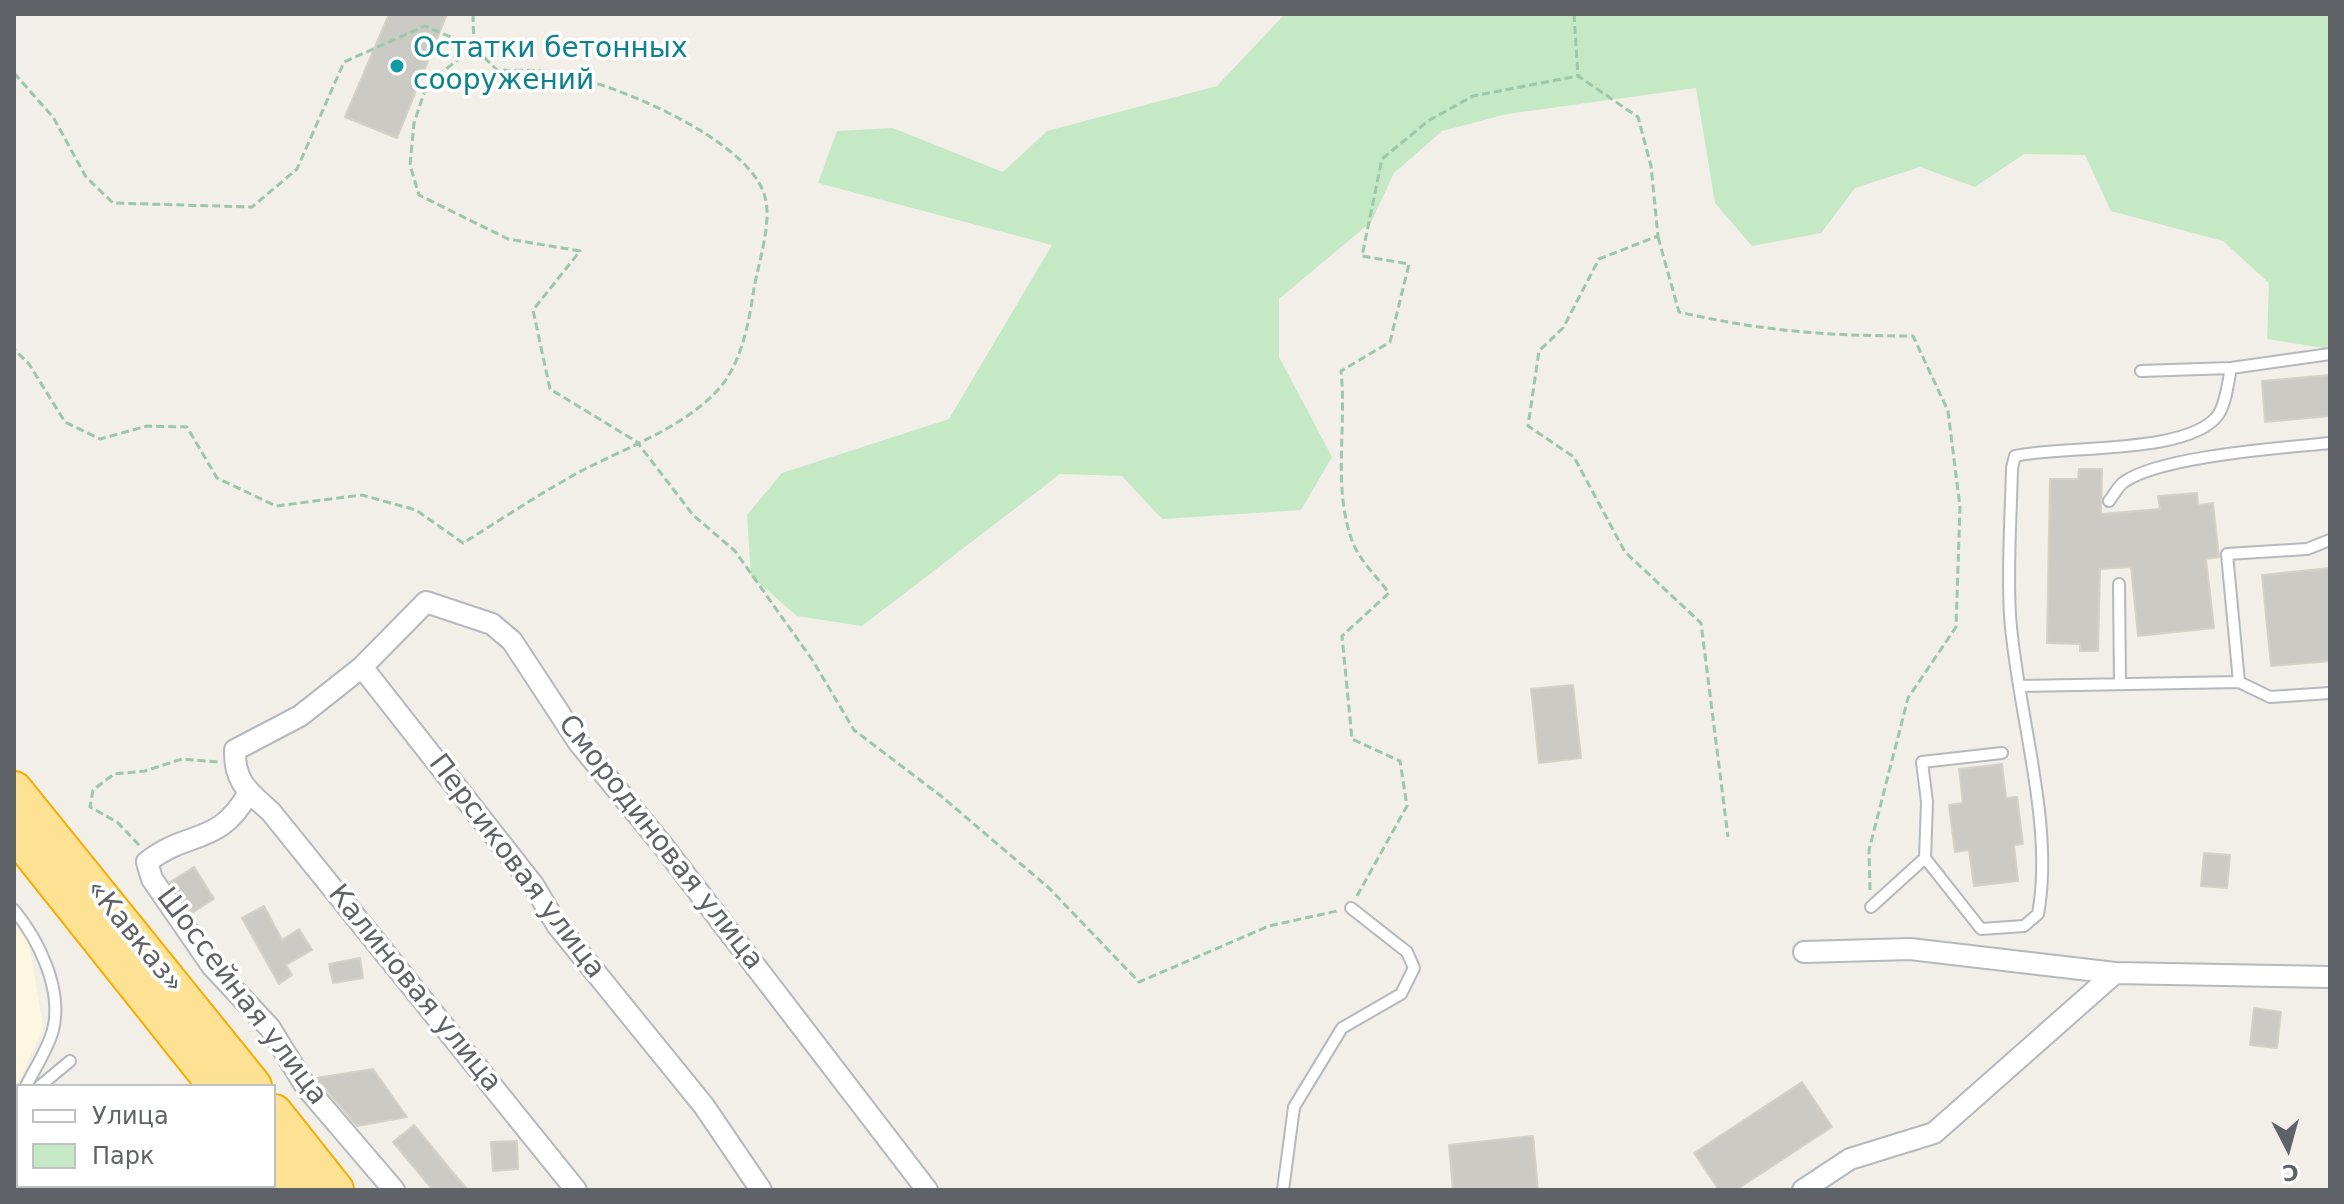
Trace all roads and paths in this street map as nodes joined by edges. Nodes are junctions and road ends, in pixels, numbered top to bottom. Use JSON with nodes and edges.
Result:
{"nodes":[{"id":1,"x":473,"y":14,"type":"edge"},
{"id":2,"x":1574,"y":14,"type":"edge"},
{"id":3,"x":474,"y":47,"type":"junction"},
{"id":4,"x":14,"y":73,"type":"edge"},
{"id":5,"x":1578,"y":76,"type":"junction"},
{"id":6,"x":1658,"y":236,"type":"junction"},
{"id":7,"x":14,"y":349,"type":"edge"},
{"id":8,"x":2330,"y":354,"type":"edge"},
{"id":9,"x":2231,"y":368,"type":"junction"},
{"id":10,"x":2141,"y":371,"type":"dead end"},
{"id":11,"x":637,"y":442,"type":"junction"},
{"id":12,"x":2330,"y":443,"type":"edge"},
{"id":13,"x":2109,"y":501,"type":"dead end"},
{"id":14,"x":2330,"y":540,"type":"edge"},
{"id":15,"x":2119,"y":584,"type":"dead end"},
{"id":16,"x":362,"y":667,"type":"junction"},
{"id":17,"x":2239,"y":682,"type":"junction"},
{"id":18,"x":2120,"y":684,"type":"junction"},
{"id":19,"x":2021,"y":686,"type":"junction"},
{"id":20,"x":2330,"y":693,"type":"edge"},
{"id":21,"x":2002,"y":753,"type":"dead end"},
{"id":22,"x":234,"y":757,"type":"junction"},
{"id":23,"x":14,"y":790,"type":"edge"},
{"id":24,"x":249,"y":792,"type":"junction"},
{"id":25,"x":14,"y":831,"type":"edge"},
{"id":26,"x":1728,"y":837,"type":"dead end"},
{"id":27,"x":1925,"y":858,"type":"junction"},
{"id":28,"x":147,"y":862,"type":"junction"},
{"id":29,"x":1871,"y":907,"type":"joint"},
{"id":30,"x":1351,"y":908,"type":"junction"},
{"id":31,"x":14,"y":910,"type":"edge"},
{"id":32,"x":1804,"y":952,"type":"dead end"},
{"id":33,"x":2115,"y":973,"type":"junction"},
{"id":34,"x":2330,"y":977,"type":"edge"},
{"id":35,"x":70,"y":1061,"type":"dead end"},
{"id":36,"x":27,"y":1084,"type":"edge"},
{"id":37,"x":42,"y":1084,"type":"edge"},
{"id":38,"x":215,"y":1084,"type":"edge"},
{"id":39,"x":251,"y":1084,"type":"edge"},
{"id":40,"x":276,"y":1116,"type":"edge"},
{"id":41,"x":276,"y":1162,"type":"edge"},
{"id":42,"x":1804,"y":1189,"type":"edge"},
{"id":43,"x":298,"y":1190,"type":"edge"},
{"id":44,"x":335,"y":1190,"type":"edge"},
{"id":45,"x":394,"y":1190,"type":"edge"},
{"id":46,"x":576,"y":1190,"type":"edge"},
{"id":47,"x":761,"y":1190,"type":"edge"},
{"id":48,"x":927,"y":1190,"type":"edge"},
{"id":49,"x":1283,"y":1190,"type":"edge"}],
"edges":[{"from":1,"to":3,"type":"path"},
{"from":2,"to":5,"type":"path"},
{"from":3,"to":4,"type":"path"},
{"from":3,"to":11,"type":"path"},
{"from":3,"to":11,"type":"path"},
{"from":5,"to":6,"type":"path"},
{"from":5,"to":30,"type":"path"},
{"from":6,"to":26,"type":"path"},
{"from":6,"to":29,"type":"path"},
{"from":7,"to":11,"type":"path"},
{"from":8,"to":9,"type":"lane"},
{"from":9,"to":10,"type":"lane"},
{"from":9,"to":19,"type":"lane"},
{"from":11,"to":30,"type":"path"},
{"from":12,"to":13,"type":"lane"},
{"from":14,"to":17,"type":"lane"},
{"from":15,"to":18,"type":"lane"},
{"from":16,"to":22,"type":"street"},
{"from":16,"to":47,"type":"street","name":"Персиковая улица"},
{"from":16,"to":48,"type":"street","name":"Смородиновая улица"},
{"from":17,"to":18,"type":"lane"},
{"from":17,"to":20,"type":"lane"},
{"from":18,"to":19,"type":"lane"},
{"from":19,"to":27,"type":"lane"},
{"from":21,"to":27,"type":"lane"},
{"from":22,"to":24,"type":"street","name":"Калиновая улица"},
{"from":22,"to":28,"type":"path"},
{"from":23,"to":39,"type":"highway","name":"«Кавказ»"},
{"from":24,"to":28,"type":"street","name":"Шоссейная улица"},
{"from":24,"to":46,"type":"street","name":"Калиновая улица"},
{"from":25,"to":38,"type":"highway","name":"«Кавказ»"},
{"from":27,"to":29,"type":"lane"},
{"from":28,"to":45,"type":"street","name":"Шоссейная улица"},
{"from":30,"to":49,"type":"lane"},
{"from":31,"to":36,"type":"lane"},
{"from":32,"to":33,"type":"street"},
{"from":33,"to":34,"type":"street"},
{"from":33,"to":42,"type":"street"},
{"from":35,"to":37,"type":"lane"},
{"from":40,"to":44,"type":"highway"},
{"from":41,"to":43,"type":"highway"}]}
